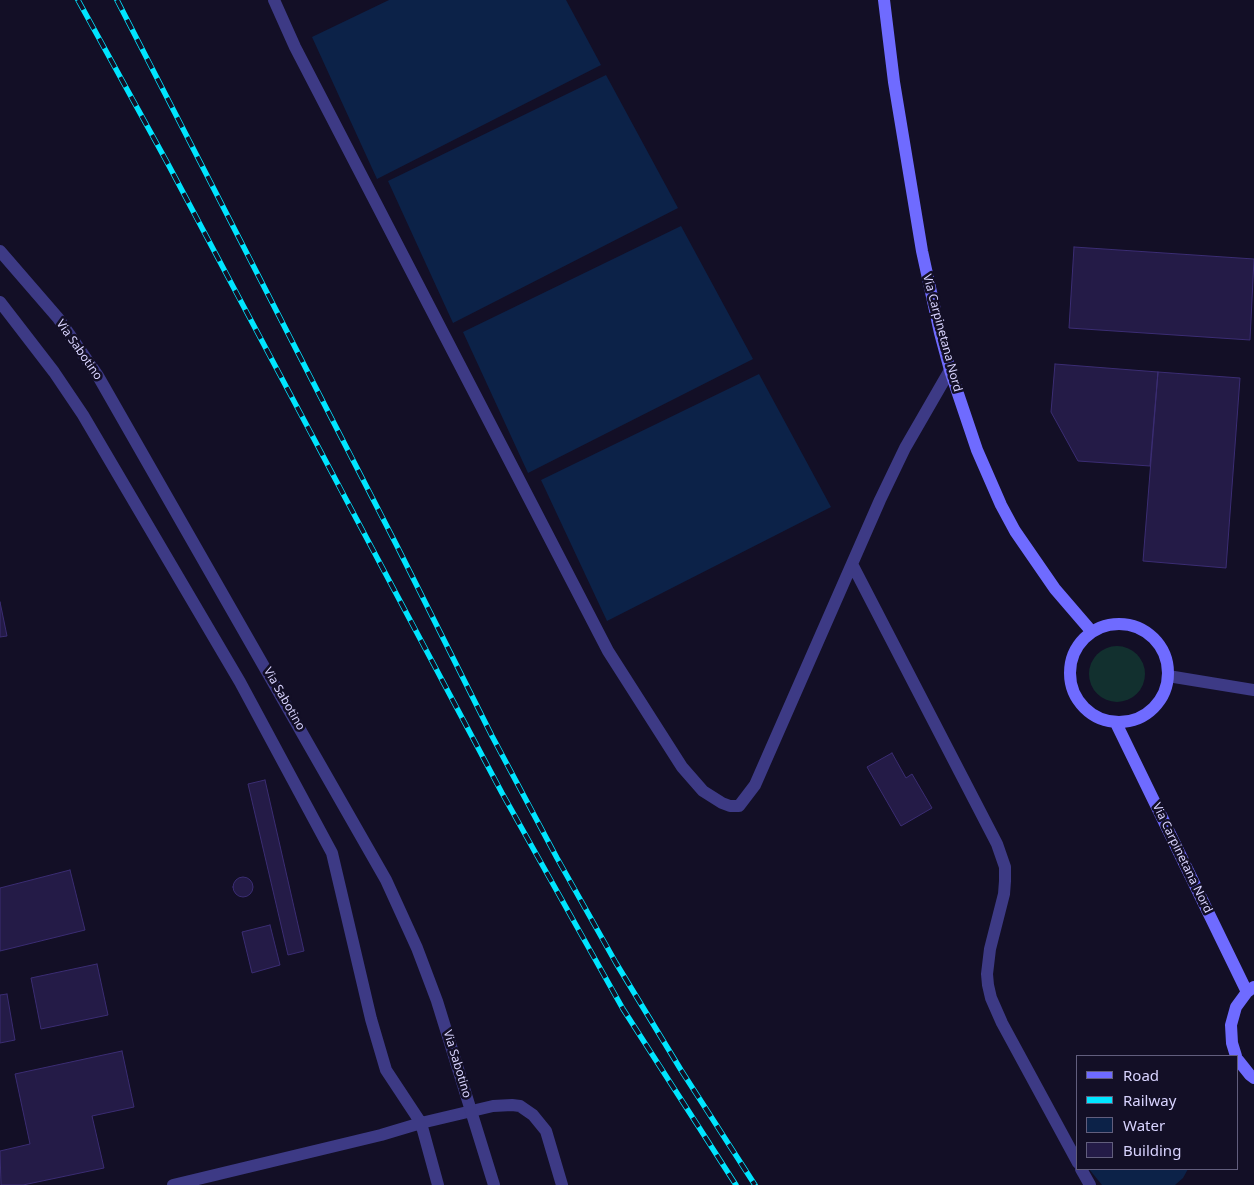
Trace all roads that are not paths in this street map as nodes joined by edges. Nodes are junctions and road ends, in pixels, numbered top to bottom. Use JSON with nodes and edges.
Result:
{"nodes":[{"id":1,"x":274,"y":0,"type":"edge"},
{"id":2,"x":884,"y":0,"type":"edge"},
{"id":3,"x":0,"y":251,"type":"edge"},
{"id":4,"x":0,"y":302,"type":"edge"},
{"id":5,"x":950,"y":370,"type":"junction"},
{"id":6,"x":852,"y":564,"type":"junction"},
{"id":7,"x":1092,"y":632,"type":"junction"},
{"id":8,"x":1168,"y":676,"type":"junction"},
{"id":9,"x":1254,"y":690,"type":"edge"},
{"id":10,"x":1116,"y":723,"type":"junction"},
{"id":11,"x":1250,"y":990,"type":"edge"},
{"id":12,"x":1236,"y":1055,"type":"edge"},
{"id":13,"x":1239,"y":1061,"type":"edge"},
{"id":14,"x":1254,"y":1078,"type":"edge"},
{"id":15,"x":421,"y":1123,"type":"junction"},
{"id":16,"x":1076,"y":1158,"type":"edge"},
{"id":17,"x":1082,"y":1170,"type":"edge"},
{"id":18,"x":173,"y":1185,"type":"edge"},
{"id":19,"x":438,"y":1185,"type":"edge"},
{"id":20,"x":494,"y":1185,"type":"edge"},
{"id":21,"x":562,"y":1185,"type":"edge"},
{"id":22,"x":1090,"y":1185,"type":"edge"}],
"edges":[{"from":1,"to":6,"type":"street"},
{"from":2,"to":5,"type":"main road","name":"Via Carpinetana Nord"},
{"from":3,"to":20,"type":"street","name":"Via Sabotino","bridge":true},
{"from":4,"to":15,"type":"street"},
{"from":5,"to":6,"type":"street"},
{"from":5,"to":7,"type":"main road","name":"Via Carpinetana Nord"},
{"from":6,"to":16,"type":"street"},
{"from":7,"to":8,"type":"main road"},
{"from":7,"to":10,"type":"main road"},
{"from":8,"to":9,"type":"street"},
{"from":8,"to":10,"type":"main road"},
{"from":10,"to":11,"type":"main road","name":"Via Carpinetana Nord"},
{"from":11,"to":12,"type":"main road"},
{"from":13,"to":14,"type":"main road"},
{"from":15,"to":18,"type":"street"},
{"from":15,"to":19,"type":"street"},
{"from":15,"to":21,"type":"street"},
{"from":17,"to":22,"type":"street"}]}
